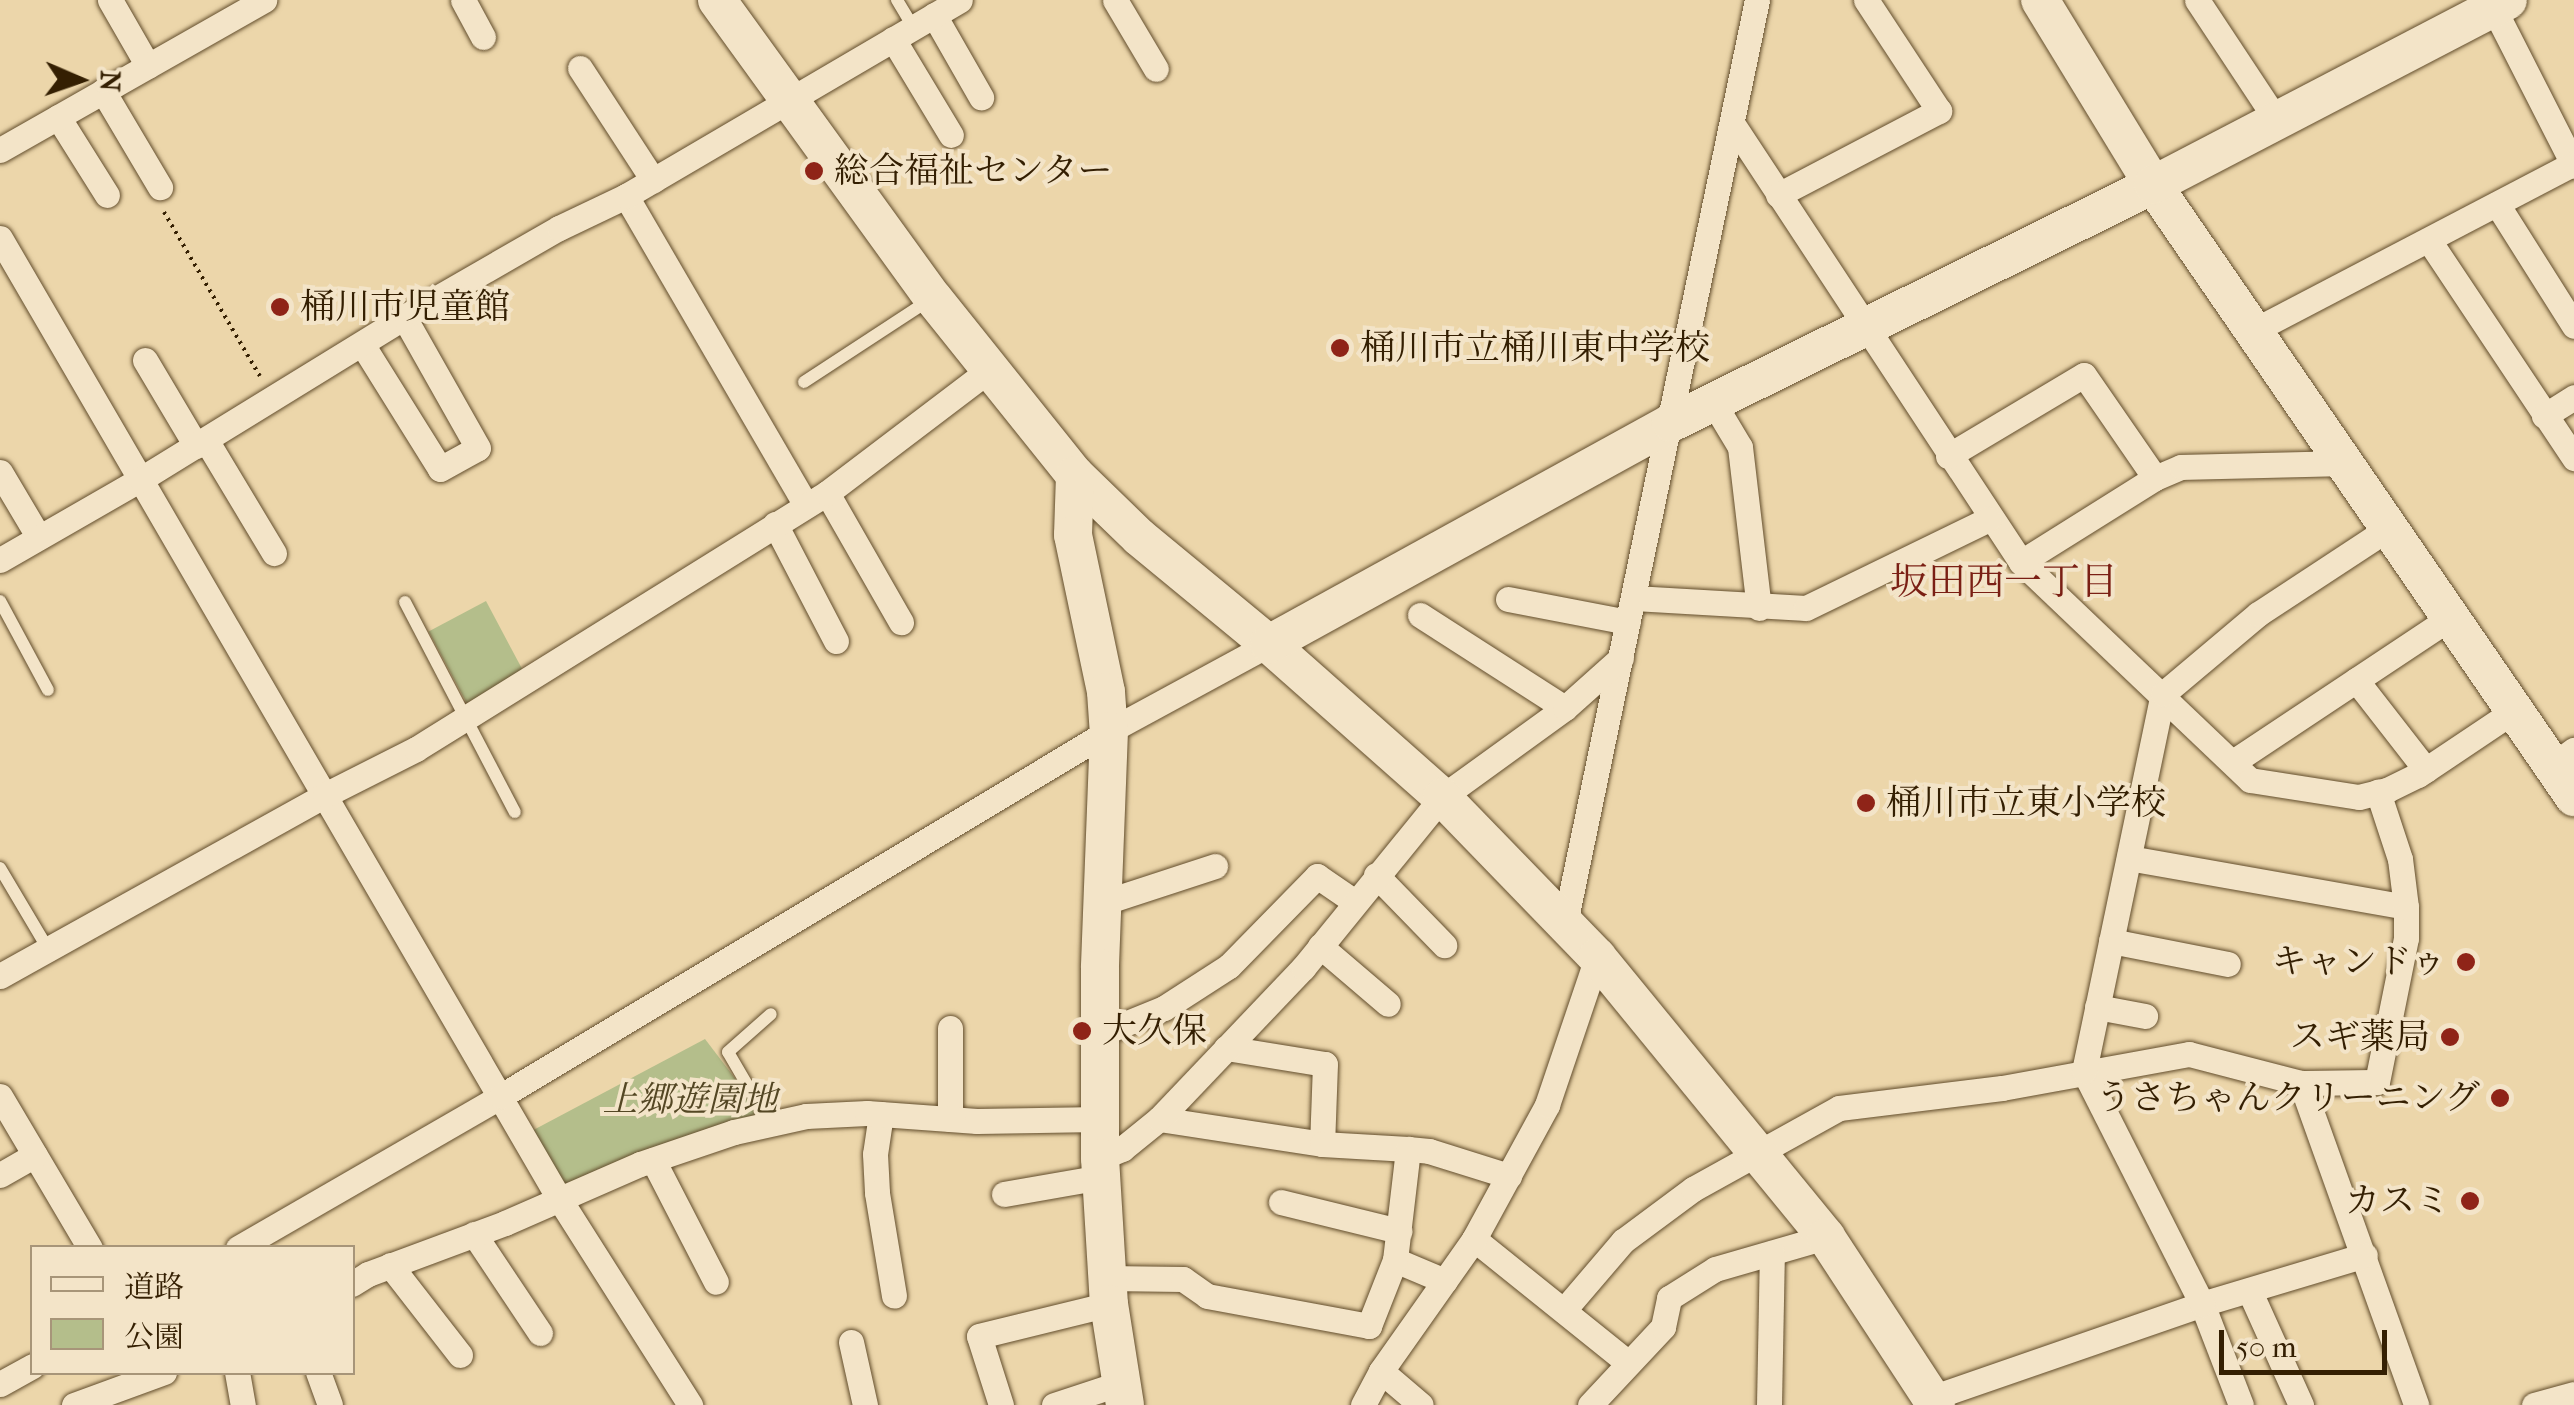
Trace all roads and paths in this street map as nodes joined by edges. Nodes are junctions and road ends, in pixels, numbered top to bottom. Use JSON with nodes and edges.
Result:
{"nodes":[{"id":1,"x":110,"y":0,"type":"edge"},
{"id":2,"x":264,"y":0,"type":"edge"},
{"id":3,"x":462,"y":0,"type":"edge"},
{"id":4,"x":716,"y":0,"type":"edge"},
{"id":5,"x":897,"y":0,"type":"edge"},
{"id":6,"x":960,"y":0,"type":"edge"},
{"id":7,"x":1115,"y":0,"type":"edge"},
{"id":8,"x":1757,"y":0,"type":"edge"},
{"id":9,"x":1866,"y":0,"type":"edge"},
{"id":10,"x":2040,"y":0,"type":"edge"},
{"id":11,"x":2197,"y":0,"type":"edge"},
{"id":12,"x":2500,"y":4,"type":"edge"},
{"id":13,"x":913,"y":27,"type":"junction"},
{"id":14,"x":483,"y":37,"type":"dead end"},
{"id":15,"x":148,"y":66,"type":"junction"},
{"id":16,"x":580,"y":68,"type":"dead end"},
{"id":17,"x":1156,"y":68,"type":"dead end"},
{"id":18,"x":104,"y":91,"type":"junction"},
{"id":19,"x":981,"y":97,"type":"dead end"},
{"id":20,"x":789,"y":100,"type":"junction"},
{"id":21,"x":58,"y":117,"type":"junction"},
{"id":22,"x":2277,"y":121,"type":"junction"},
{"id":23,"x":1732,"y":123,"type":"junction"},
{"id":24,"x":951,"y":136,"type":"dead end"},
{"id":25,"x":0,"y":150,"type":"edge"},
{"id":26,"x":2573,"y":164,"type":"edge"},
{"id":27,"x":652,"y":180,"type":"junction"},
{"id":28,"x":2153,"y":185,"type":"junction"},
{"id":29,"x":107,"y":195,"type":"dead end"},
{"id":30,"x":160,"y":196,"type":"joint"},
{"id":31,"x":626,"y":196,"type":"junction"},
{"id":32,"x":1778,"y":196,"type":"junction"},
{"id":33,"x":2497,"y":204,"type":"junction"},
{"id":34,"x":0,"y":238,"type":"edge"},
{"id":35,"x":2430,"y":242,"type":"junction"},
{"id":36,"x":933,"y":298,"type":"junction"},
{"id":37,"x":404,"y":317,"type":"junction"},
{"id":38,"x":1863,"y":325,"type":"junction"},
{"id":39,"x":2574,"y":326,"type":"edge"},
{"id":40,"x":2254,"y":331,"type":"junction"},
{"id":41,"x":362,"y":344,"type":"junction"},
{"id":42,"x":145,"y":360,"type":"dead end"},
{"id":43,"x":989,"y":370,"type":"junction"},
{"id":44,"x":804,"y":382,"type":"dead end"},
{"id":45,"x":2574,"y":397,"type":"edge"},
{"id":46,"x":273,"y":398,"type":"junction"},
{"id":47,"x":1713,"y":402,"type":"junction"},
{"id":48,"x":2544,"y":416,"type":"junction"},
{"id":49,"x":1670,"y":423,"type":"junction"},
{"id":50,"x":201,"y":443,"type":"junction"},
{"id":51,"x":1948,"y":456,"type":"junction"},
{"id":52,"x":2574,"y":458,"type":"edge"},
{"id":53,"x":2345,"y":463,"type":"junction"},
{"id":54,"x":0,"y":472,"type":"edge"},
{"id":55,"x":1075,"y":475,"type":"junction"},
{"id":56,"x":2155,"y":478,"type":"junction"},
{"id":57,"x":141,"y":479,"type":"junction"},
{"id":58,"x":817,"y":499,"type":"junction"},
{"id":59,"x":1989,"y":519,"type":"junction"},
{"id":60,"x":775,"y":524,"type":"junction"},
{"id":61,"x":2390,"y":528,"type":"junction"},
{"id":62,"x":38,"y":536,"type":"junction"},
{"id":63,"x":274,"y":553,"type":"dead end"},
{"id":64,"x":0,"y":560,"type":"edge"},
{"id":65,"x":2020,"y":562,"type":"junction"},
{"id":66,"x":1508,"y":599,"type":"dead end"},
{"id":67,"x":0,"y":601,"type":"edge"},
{"id":68,"x":405,"y":602,"type":"dead end"},
{"id":69,"x":1759,"y":608,"type":"junction"},
{"id":70,"x":1631,"y":610,"type":"junction"},
{"id":71,"x":1420,"y":615,"type":"dead end"},
{"id":72,"x":2451,"y":618,"type":"junction"},
{"id":73,"x":901,"y":622,"type":"dead end"},
{"id":74,"x":836,"y":641,"type":"dead end"},
{"id":75,"x":1269,"y":644,"type":"junction"},
{"id":76,"x":1621,"y":658,"type":"junction"},
{"id":77,"x":2356,"y":680,"type":"junction"},
{"id":78,"x":48,"y":690,"type":"dead end"},
{"id":79,"x":2163,"y":694,"type":"junction"},
{"id":80,"x":1564,"y":708,"type":"junction"},
{"id":81,"x":2515,"y":710,"type":"junction"},
{"id":82,"x":466,"y":719,"type":"junction"},
{"id":83,"x":1109,"y":731,"type":"junction"},
{"id":84,"x":2563,"y":757,"type":"edge"},
{"id":85,"x":2233,"y":762,"type":"junction"},
{"id":86,"x":2426,"y":770,"type":"junction"},
{"id":87,"x":2378,"y":792,"type":"junction"},
{"id":88,"x":325,"y":795,"type":"junction"},
{"id":89,"x":1442,"y":797,"type":"junction"},
{"id":90,"x":2574,"y":797,"type":"edge"},
{"id":91,"x":516,"y":812,"type":"dead end"},
{"id":92,"x":2128,"y":858,"type":"junction"},
{"id":93,"x":1215,"y":866,"type":"dead end"},
{"id":94,"x":0,"y":868,"type":"edge"},
{"id":95,"x":1376,"y":875,"type":"junction"},
{"id":96,"x":1355,"y":902,"type":"junction"},
{"id":97,"x":1102,"y":904,"type":"junction"},
{"id":98,"x":2406,"y":907,"type":"junction"},
{"id":99,"x":1564,"y":923,"type":"junction"},
{"id":100,"x":2111,"y":941,"type":"junction"},
{"id":101,"x":1444,"y":945,"type":"dead end"},
{"id":102,"x":1320,"y":946,"type":"junction"},
{"id":103,"x":48,"y":949,"type":"junction"},
{"id":104,"x":1597,"y":957,"type":"junction"},
{"id":105,"x":2228,"y":964,"type":"dead end"},
{"id":106,"x":0,"y":976,"type":"edge"},
{"id":107,"x":1388,"y":1004,"type":"dead end"},
{"id":108,"x":2097,"y":1008,"type":"junction"},
{"id":109,"x":771,"y":1014,"type":"dead end"},
{"id":110,"x":2146,"y":1016,"type":"dead end"},
{"id":111,"x":950,"y":1028,"type":"dead end"},
{"id":112,"x":1100,"y":1034,"type":"junction"},
{"id":113,"x":1226,"y":1048,"type":"junction"},
{"id":114,"x":2084,"y":1071,"type":"junction"},
{"id":115,"x":2301,"y":1084,"type":"junction"},
{"id":116,"x":0,"y":1096,"type":"edge"},
{"id":117,"x":502,"y":1096,"type":"junction"},
{"id":118,"x":881,"y":1114,"type":"junction"},
{"id":119,"x":1100,"y":1118,"type":"junction"},
{"id":120,"x":950,"y":1119,"type":"junction"},
{"id":121,"x":1159,"y":1119,"type":"junction"},
{"id":122,"x":770,"y":1124,"type":"junction"},
{"id":123,"x":1322,"y":1144,"type":"junction"},
{"id":124,"x":1408,"y":1149,"type":"junction"},
{"id":125,"x":1758,"y":1154,"type":"junction"},
{"id":126,"x":36,"y":1156,"type":"junction"},
{"id":127,"x":652,"y":1160,"type":"junction"},
{"id":128,"x":1101,"y":1168,"type":"junction"},
{"id":129,"x":0,"y":1175,"type":"edge"},
{"id":130,"x":1509,"y":1176,"type":"junction"},
{"id":131,"x":1004,"y":1194,"type":"dead end"},
{"id":132,"x":560,"y":1200,"type":"junction"},
{"id":133,"x":1281,"y":1202,"type":"dead end"},
{"id":134,"x":1399,"y":1231,"type":"junction"},
{"id":135,"x":474,"y":1234,"type":"junction"},
{"id":136,"x":1826,"y":1237,"type":"junction"},
{"id":137,"x":1474,"y":1239,"type":"junction"},
{"id":138,"x":88,"y":1245,"type":"edge"},
{"id":139,"x":243,"y":1245,"type":"edge"},
{"id":140,"x":1772,"y":1253,"type":"junction"},
{"id":141,"x":2365,"y":1255,"type":"junction"},
{"id":142,"x":1396,"y":1260,"type":"junction"},
{"id":143,"x":390,"y":1265,"type":"junction"},
{"id":144,"x":1445,"y":1280,"type":"junction"},
{"id":145,"x":355,"y":1282,"type":"edge"},
{"id":146,"x":716,"y":1282,"type":"dead end"},
{"id":147,"x":1108,"y":1291,"type":"junction"},
{"id":148,"x":2250,"y":1292,"type":"junction"},
{"id":149,"x":894,"y":1296,"type":"dead end"},
{"id":150,"x":2202,"y":1304,"type":"junction"},
{"id":151,"x":1564,"y":1310,"type":"junction"},
{"id":152,"x":540,"y":1333,"type":"dead end"},
{"id":153,"x":851,"y":1342,"type":"dead end"},
{"id":154,"x":460,"y":1355,"type":"dead end"},
{"id":155,"x":1626,"y":1362,"type":"junction"},
{"id":156,"x":30,"y":1367,"type":"edge"},
{"id":157,"x":1381,"y":1371,"type":"junction"},
{"id":158,"x":156,"y":1375,"type":"edge"},
{"id":159,"x":238,"y":1375,"type":"edge"},
{"id":160,"x":319,"y":1375,"type":"edge"},
{"id":161,"x":0,"y":1384,"type":"edge"},
{"id":162,"x":1123,"y":1394,"type":"edge"},
{"id":163,"x":2574,"y":1394,"type":"edge"},
{"id":164,"x":1933,"y":1401,"type":"edge"},
{"id":165,"x":74,"y":1405,"type":"edge"},
{"id":166,"x":243,"y":1405,"type":"edge"},
{"id":167,"x":330,"y":1405,"type":"edge"},
{"id":168,"x":690,"y":1405,"type":"edge"},
{"id":169,"x":865,"y":1405,"type":"edge"},
{"id":170,"x":1001,"y":1405,"type":"edge"},
{"id":171,"x":1054,"y":1405,"type":"edge"},
{"id":172,"x":1363,"y":1405,"type":"edge"},
{"id":173,"x":1421,"y":1405,"type":"edge"},
{"id":174,"x":1590,"y":1405,"type":"edge"},
{"id":175,"x":1769,"y":1405,"type":"edge"},
{"id":176,"x":2242,"y":1405,"type":"edge"},
{"id":177,"x":2301,"y":1405,"type":"edge"},
{"id":178,"x":2416,"y":1405,"type":"edge"},
{"id":179,"x":2534,"y":1405,"type":"edge"}],
"edges":[{"from":1,"to":15,"type":"street"},
{"from":2,"to":15,"type":"street"},
{"from":3,"to":14,"type":"street"},
{"from":4,"to":20,"type":"street"},
{"from":5,"to":13,"type":"lane"},
{"from":6,"to":13,"type":"street"},
{"from":7,"to":17,"type":"street"},
{"from":8,"to":23,"type":"street"},
{"from":9,"to":32,"type":"street"},
{"from":10,"to":28,"type":"street"},
{"from":11,"to":22,"type":"street"},
{"from":12,"to":22,"type":"street"},
{"from":12,"to":26,"type":"street"},
{"from":13,"to":19,"type":"street"},
{"from":13,"to":20,"type":"street"},
{"from":13,"to":24,"type":"street"},
{"from":15,"to":18,"type":"street"},
{"from":16,"to":27,"type":"street"},
{"from":18,"to":21,"type":"street"},
{"from":18,"to":30,"type":"street"},
{"from":20,"to":27,"type":"street"},
{"from":20,"to":36,"type":"street"},
{"from":21,"to":25,"type":"street"},
{"from":21,"to":29,"type":"street"},
{"from":22,"to":28,"type":"street"},
{"from":23,"to":32,"type":"street"},
{"from":23,"to":49,"type":"street"},
{"from":26,"to":33,"type":"street"},
{"from":27,"to":31,"type":"street"},
{"from":28,"to":38,"type":"street"},
{"from":28,"to":40,"type":"street"},
{"from":30,"to":46,"type":"path"},
{"from":31,"to":37,"type":"street"},
{"from":31,"to":58,"type":"street"},
{"from":32,"to":38,"type":"street"},
{"from":33,"to":35,"type":"street"},
{"from":33,"to":39,"type":"street"},
{"from":34,"to":57,"type":"street"},
{"from":35,"to":40,"type":"street"},
{"from":35,"to":48,"type":"street"},
{"from":36,"to":43,"type":"street"},
{"from":36,"to":44,"type":"lane"},
{"from":37,"to":41,"type":"street"},
{"from":37,"to":41,"type":"street"},
{"from":38,"to":47,"type":"street"},
{"from":38,"to":51,"type":"street"},
{"from":40,"to":53,"type":"street"},
{"from":41,"to":46,"type":"street"},
{"from":42,"to":50,"type":"street"},
{"from":43,"to":55,"type":"street"},
{"from":43,"to":58,"type":"street"},
{"from":45,"to":48,"type":"street"},
{"from":46,"to":50,"type":"street"},
{"from":47,"to":49,"type":"street"},
{"from":47,"to":69,"type":"street"},
{"from":48,"to":52,"type":"street"},
{"from":49,"to":70,"type":"street"},
{"from":49,"to":75,"type":"street"},
{"from":50,"to":57,"type":"street"},
{"from":50,"to":63,"type":"street"},
{"from":51,"to":56,"type":"street"},
{"from":51,"to":59,"type":"street"},
{"from":53,"to":56,"type":"street"},
{"from":53,"to":61,"type":"street"},
{"from":54,"to":62,"type":"street"},
{"from":55,"to":75,"type":"street"},
{"from":55,"to":83,"type":"street"},
{"from":56,"to":65,"type":"street"},
{"from":57,"to":62,"type":"street"},
{"from":57,"to":88,"type":"street"},
{"from":58,"to":60,"type":"street"},
{"from":58,"to":73,"type":"street"},
{"from":59,"to":65,"type":"street"},
{"from":59,"to":69,"type":"street"},
{"from":60,"to":74,"type":"street"},
{"from":60,"to":82,"type":"street"},
{"from":61,"to":72,"type":"street"},
{"from":61,"to":79,"type":"street"},
{"from":62,"to":64,"type":"street"},
{"from":65,"to":79,"type":"street"},
{"from":66,"to":70,"type":"street"},
{"from":67,"to":78,"type":"lane"},
{"from":68,"to":82,"type":"lane"},
{"from":69,"to":70,"type":"street"},
{"from":70,"to":76,"type":"street"},
{"from":71,"to":80,"type":"street"},
{"from":72,"to":77,"type":"street"},
{"from":72,"to":81,"type":"street"},
{"from":75,"to":83,"type":"street"},
{"from":75,"to":89,"type":"street"},
{"from":76,"to":80,"type":"street"},
{"from":76,"to":99,"type":"street"},
{"from":77,"to":85,"type":"street"},
{"from":77,"to":86,"type":"street"},
{"from":79,"to":85,"type":"street"},
{"from":79,"to":92,"type":"street"},
{"from":80,"to":89,"type":"street"},
{"from":81,"to":84,"type":"street"},
{"from":81,"to":86,"type":"street"},
{"from":82,"to":88,"type":"street"},
{"from":82,"to":91,"type":"lane"},
{"from":83,"to":97,"type":"street"},
{"from":83,"to":117,"type":"street"},
{"from":84,"to":90,"type":"street"},
{"from":85,"to":87,"type":"street"},
{"from":86,"to":87,"type":"street"},
{"from":87,"to":98,"type":"street"},
{"from":88,"to":103,"type":"street"},
{"from":88,"to":117,"type":"street"},
{"from":89,"to":95,"type":"street"},
{"from":89,"to":99,"type":"street"},
{"from":92,"to":98,"type":"street"},
{"from":92,"to":100,"type":"street"},
{"from":93,"to":97,"type":"street"},
{"from":94,"to":103,"type":"lane"},
{"from":95,"to":96,"type":"street"},
{"from":95,"to":101,"type":"street"},
{"from":96,"to":102,"type":"street"},
{"from":96,"to":112,"type":"street"},
{"from":97,"to":112,"type":"street"},
{"from":98,"to":115,"type":"street"},
{"from":99,"to":104,"type":"street"},
{"from":100,"to":105,"type":"street"},
{"from":100,"to":108,"type":"street"},
{"from":102,"to":107,"type":"street"},
{"from":102,"to":113,"type":"street"},
{"from":103,"to":106,"type":"street"},
{"from":104,"to":125,"type":"street"},
{"from":104,"to":130,"type":"street"},
{"from":108,"to":110,"type":"street"},
{"from":108,"to":114,"type":"street"},
{"from":109,"to":122,"type":"lane"},
{"from":111,"to":120,"type":"street"},
{"from":112,"to":119,"type":"street"},
{"from":113,"to":121,"type":"street"},
{"from":113,"to":123,"type":"street"},
{"from":114,"to":115,"type":"street"},
{"from":114,"to":125,"type":"street"},
{"from":114,"to":150,"type":"street"},
{"from":115,"to":141,"type":"street"},
{"from":116,"to":126,"type":"street"},
{"from":117,"to":132,"type":"street"},
{"from":117,"to":139,"type":"street"},
{"from":118,"to":120,"type":"street"},
{"from":118,"to":122,"type":"street"},
{"from":118,"to":149,"type":"street"},
{"from":119,"to":120,"type":"street"},
{"from":119,"to":128,"type":"street"},
{"from":121,"to":123,"type":"street"},
{"from":121,"to":128,"type":"street"},
{"from":122,"to":127,"type":"street"},
{"from":123,"to":124,"type":"street"},
{"from":124,"to":130,"type":"street"},
{"from":124,"to":134,"type":"street"},
{"from":125,"to":136,"type":"street"},
{"from":125,"to":151,"type":"street"},
{"from":126,"to":129,"type":"street"},
{"from":126,"to":138,"type":"street"},
{"from":127,"to":132,"type":"street"},
{"from":127,"to":146,"type":"street"},
{"from":128,"to":131,"type":"street"},
{"from":128,"to":147,"type":"street"},
{"from":130,"to":137,"type":"street"},
{"from":132,"to":135,"type":"street"},
{"from":132,"to":168,"type":"street"},
{"from":133,"to":134,"type":"street"},
{"from":134,"to":142,"type":"street"},
{"from":135,"to":143,"type":"street"},
{"from":135,"to":152,"type":"street"},
{"from":136,"to":140,"type":"street"},
{"from":136,"to":164,"type":"street"},
{"from":137,"to":144,"type":"street"},
{"from":137,"to":151,"type":"street"},
{"from":140,"to":155,"type":"street"},
{"from":140,"to":175,"type":"street"},
{"from":141,"to":148,"type":"street"},
{"from":141,"to":178,"type":"street"},
{"from":142,"to":144,"type":"street"},
{"from":142,"to":147,"type":"street"},
{"from":143,"to":145,"type":"street"},
{"from":143,"to":154,"type":"street"},
{"from":144,"to":157,"type":"street"},
{"from":147,"to":162,"type":"street"},
{"from":147,"to":170,"type":"street"},
{"from":148,"to":150,"type":"street"},
{"from":148,"to":177,"type":"street"},
{"from":150,"to":164,"type":"street"},
{"from":150,"to":176,"type":"street"},
{"from":151,"to":155,"type":"street"},
{"from":153,"to":169,"type":"street"},
{"from":155,"to":174,"type":"street"},
{"from":156,"to":161,"type":"street"},
{"from":157,"to":172,"type":"street"},
{"from":157,"to":173,"type":"street"},
{"from":158,"to":165,"type":"street"},
{"from":159,"to":166,"type":"street"},
{"from":160,"to":167,"type":"street"},
{"from":162,"to":171,"type":"street"},
{"from":163,"to":179,"type":"street"}]}
